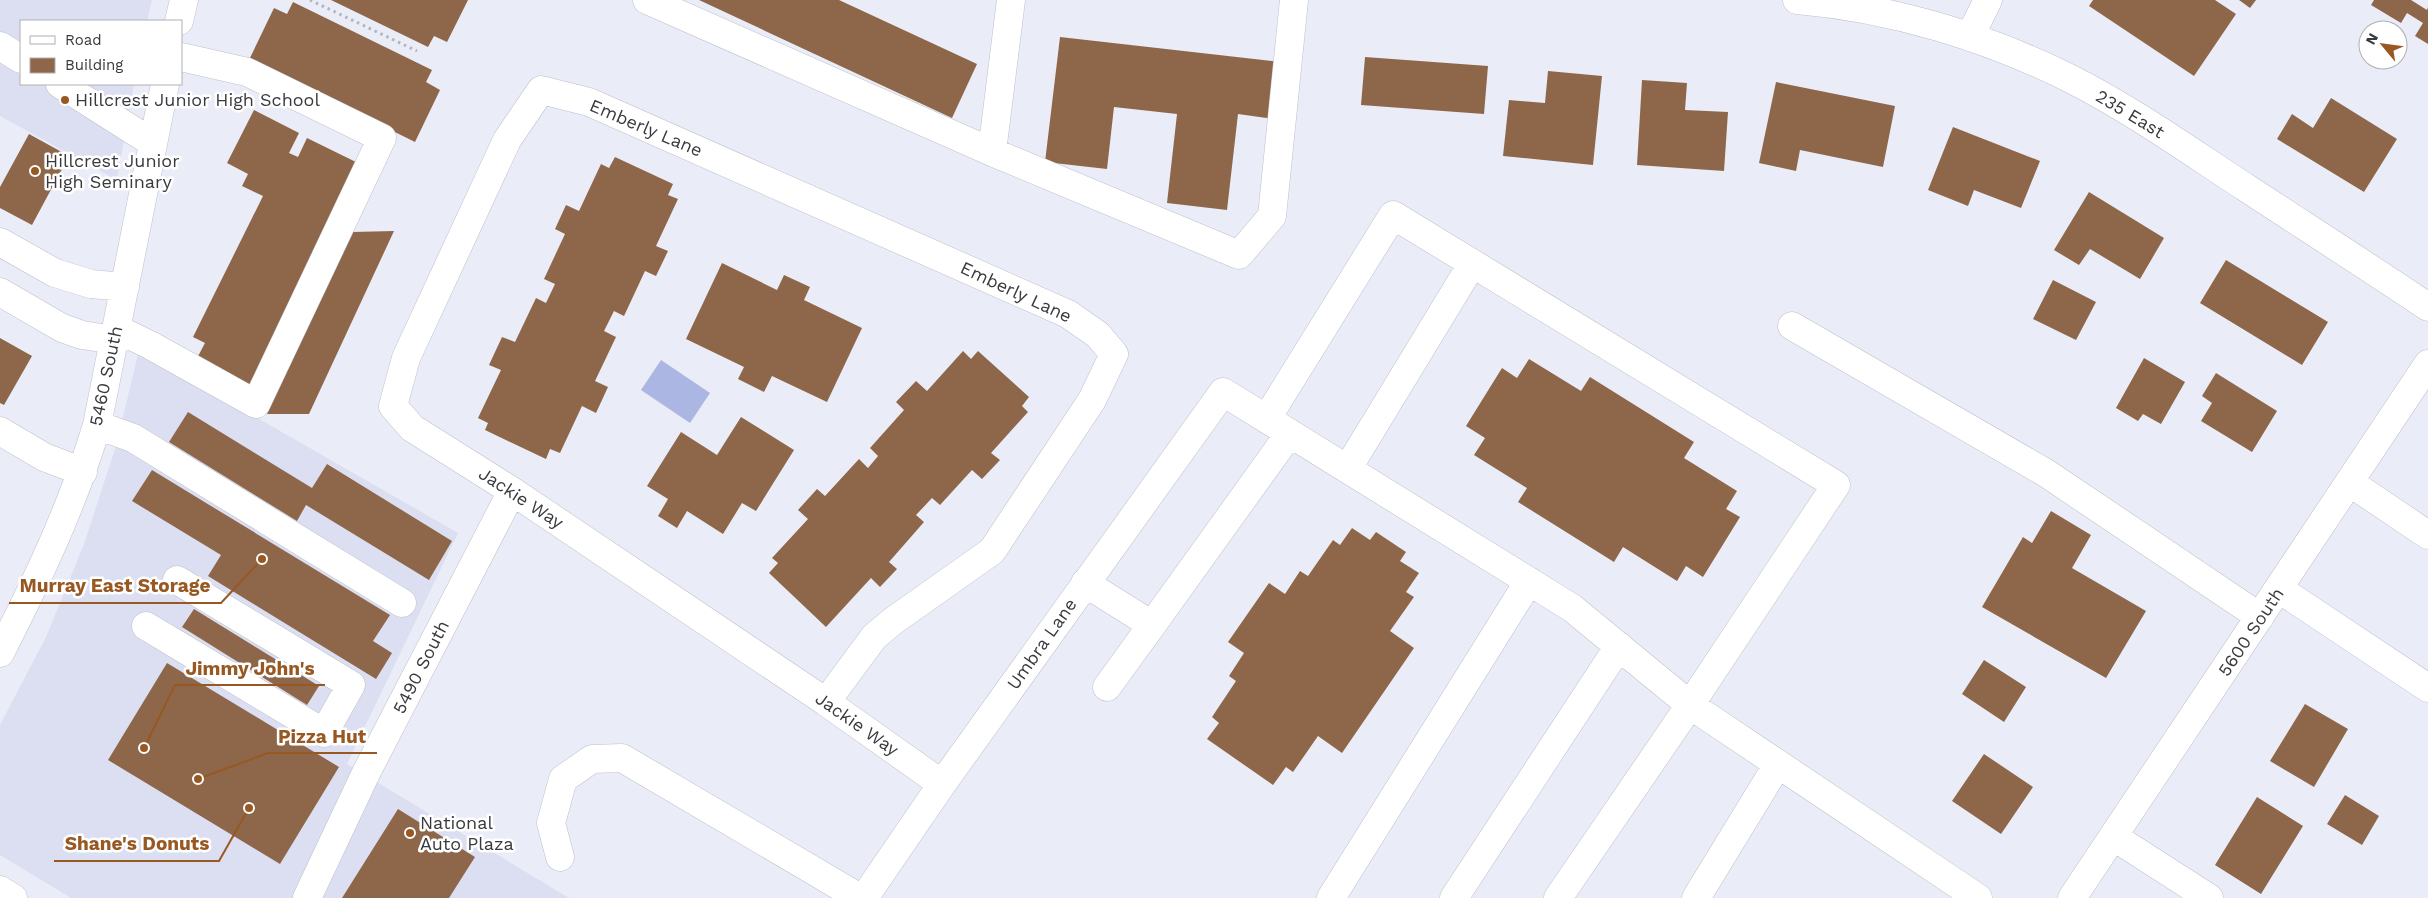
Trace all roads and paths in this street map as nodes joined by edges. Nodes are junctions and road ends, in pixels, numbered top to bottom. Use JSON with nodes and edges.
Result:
{"nodes":[{"id":1,"x":184,"y":0,"type":"edge"},
{"id":2,"x":310,"y":0,"type":"edge"},
{"id":3,"x":647,"y":0,"type":"edge"},
{"id":4,"x":1011,"y":0,"type":"edge"},
{"id":5,"x":1294,"y":0,"type":"edge"},
{"id":6,"x":1797,"y":0,"type":"edge"},
{"id":7,"x":1988,"y":0,"type":"edge"},
{"id":8,"x":180,"y":20,"type":"edge"},
{"id":9,"x":1970,"y":36,"type":"junction"},
{"id":10,"x":0,"y":46,"type":"edge"},
{"id":11,"x":417,"y":51,"type":"dead end"},
{"id":12,"x":182,"y":57,"type":"edge"},
{"id":13,"x":20,"y":58,"type":"edge"},
{"id":14,"x":62,"y":85,"type":"edge"},
{"id":15,"x":165,"y":85,"type":"edge"},
{"id":16,"x":541,"y":90,"type":"joint"},
{"id":17,"x":153,"y":143,"type":"junction"},
{"id":18,"x":992,"y":152,"type":"junction"},
{"id":19,"x":0,"y":242,"type":"edge"},
{"id":20,"x":1472,"y":264,"type":"junction"},
{"id":21,"x":125,"y":287,"type":"junction"},
{"id":22,"x":0,"y":292,"type":"edge"},
{"id":23,"x":2428,"y":307,"type":"edge"},
{"id":24,"x":1792,"y":326,"type":"dead end"},
{"id":25,"x":116,"y":334,"type":"junction"},
{"id":26,"x":2428,"y":364,"type":"edge"},
{"id":27,"x":1267,"y":418,"type":"junction"},
{"id":28,"x":97,"y":425,"type":"junction"},
{"id":29,"x":0,"y":431,"type":"edge"},
{"id":30,"x":1290,"y":433,"type":"junction"},
{"id":31,"x":1348,"y":468,"type":"junction"},
{"id":32,"x":82,"y":472,"type":"junction"},
{"id":33,"x":2350,"y":482,"type":"junction"},
{"id":34,"x":512,"y":491,"type":"junction"},
{"id":35,"x":2428,"y":535,"type":"edge"},
{"id":36,"x":177,"y":580,"type":"dead end"},
{"id":37,"x":1529,"y":581,"type":"junction"},
{"id":38,"x":1085,"y":583,"type":"junction"},
{"id":39,"x":2279,"y":589,"type":"junction"},
{"id":40,"x":402,"y":602,"type":"dead end"},
{"id":41,"x":2260,"y":617,"type":"junction"},
{"id":42,"x":1152,"y":625,"type":"junction"},
{"id":43,"x":146,"y":626,"type":"dead end"},
{"id":44,"x":1618,"y":646,"type":"junction"},
{"id":45,"x":0,"y":653,"type":"edge"},
{"id":46,"x":1107,"y":687,"type":"dead end"},
{"id":47,"x":2428,"y":688,"type":"edge"},
{"id":48,"x":826,"y":702,"type":"junction"},
{"id":49,"x":1690,"y":706,"type":"junction"},
{"id":50,"x":1778,"y":764,"type":"junction"},
{"id":51,"x":942,"y":784,"type":"junction"},
{"id":52,"x":2114,"y":837,"type":"junction"},
{"id":53,"x":560,"y":857,"type":"dead end"},
{"id":54,"x":0,"y":890,"type":"edge"},
{"id":55,"x":13,"y":898,"type":"edge"},
{"id":56,"x":307,"y":898,"type":"edge"},
{"id":57,"x":862,"y":898,"type":"edge"},
{"id":58,"x":1331,"y":898,"type":"edge"},
{"id":59,"x":1454,"y":898,"type":"edge"},
{"id":60,"x":1558,"y":898,"type":"edge"},
{"id":61,"x":1696,"y":898,"type":"edge"},
{"id":62,"x":1978,"y":898,"type":"edge"},
{"id":63,"x":2072,"y":898,"type":"edge"},
{"id":64,"x":2209,"y":898,"type":"edge"}],
"edges":[{"from":1,"to":8,"type":"street"},
{"from":2,"to":11,"type":"path"},
{"from":3,"to":18,"type":"street"},
{"from":4,"to":18,"type":"street"},
{"from":5,"to":18,"type":"street"},
{"from":6,"to":9,"type":"street","name":"235 East"},
{"from":7,"to":9,"type":"street"},
{"from":9,"to":23,"type":"street","name":"235 East"},
{"from":10,"to":13,"type":"street"},
{"from":12,"to":25,"type":"street"},
{"from":14,"to":17,"type":"street"},
{"from":15,"to":17,"type":"street","name":"5460 South"},
{"from":16,"to":34,"type":"street","name":"Jackie Way"},
{"from":16,"to":48,"type":"street","name":"Emberly Lane"},
{"from":17,"to":21,"type":"street","name":"5460 South"},
{"from":19,"to":21,"type":"street"},
{"from":20,"to":27,"type":"street"},
{"from":20,"to":31,"type":"street"},
{"from":20,"to":49,"type":"street"},
{"from":21,"to":25,"type":"street","name":"5460 South"},
{"from":22,"to":25,"type":"street"},
{"from":24,"to":41,"type":"street"},
{"from":25,"to":28,"type":"street","name":"5460 South"},
{"from":26,"to":33,"type":"street","name":"5600 South"},
{"from":27,"to":30,"type":"street"},
{"from":27,"to":38,"type":"street","name":"Umbra Lane"},
{"from":28,"to":32,"type":"street","name":"5460 South"},
{"from":28,"to":40,"type":"street"},
{"from":29,"to":32,"type":"street"},
{"from":30,"to":31,"type":"street"},
{"from":30,"to":42,"type":"street"},
{"from":31,"to":37,"type":"street"},
{"from":32,"to":45,"type":"street","name":"5460 South"},
{"from":33,"to":35,"type":"street"},
{"from":33,"to":39,"type":"street","name":"5600 South"},
{"from":34,"to":48,"type":"street","name":"Jackie Way"},
{"from":34,"to":56,"type":"street","name":"5490 South"},
{"from":36,"to":43,"type":"street"},
{"from":37,"to":44,"type":"street"},
{"from":37,"to":58,"type":"street"},
{"from":38,"to":42,"type":"street"},
{"from":38,"to":51,"type":"street","name":"Umbra Lane"},
{"from":39,"to":41,"type":"street","name":"5600 South"},
{"from":39,"to":47,"type":"street"},
{"from":41,"to":52,"type":"street","name":"5600 South"},
{"from":42,"to":46,"type":"street"},
{"from":44,"to":49,"type":"street"},
{"from":44,"to":59,"type":"street"},
{"from":48,"to":51,"type":"street","name":"Jackie Way"},
{"from":49,"to":50,"type":"street"},
{"from":49,"to":60,"type":"street"},
{"from":50,"to":61,"type":"street"},
{"from":50,"to":62,"type":"street"},
{"from":51,"to":57,"type":"street","name":"Umbra Lane"},
{"from":52,"to":63,"type":"street","name":"5600 South"},
{"from":52,"to":64,"type":"street"},
{"from":53,"to":57,"type":"street"},
{"from":54,"to":55,"type":"street"}]}
